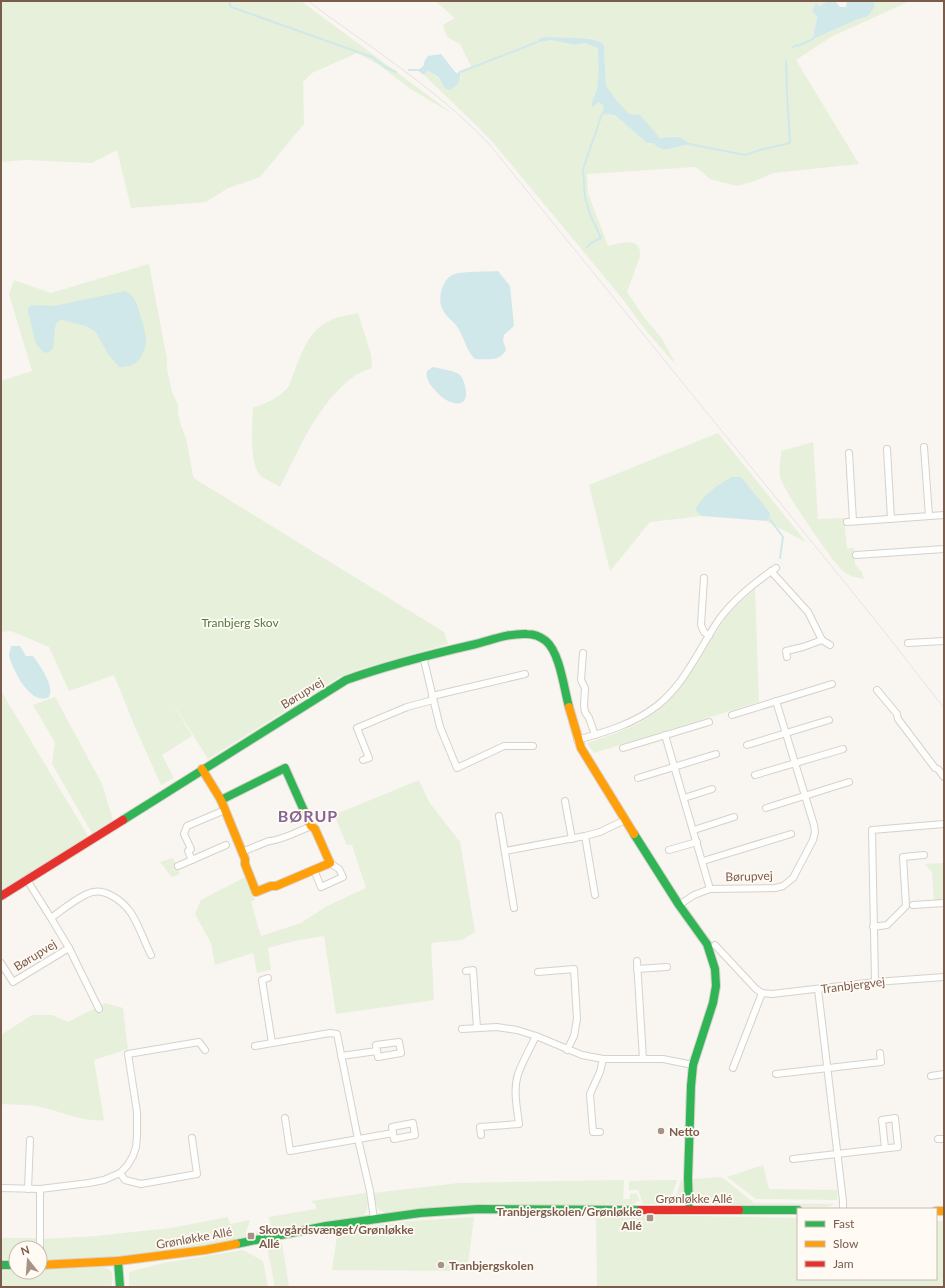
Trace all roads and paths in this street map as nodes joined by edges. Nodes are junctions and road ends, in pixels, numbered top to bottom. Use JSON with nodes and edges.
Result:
{"nodes":[{"id":1,"x":924,"y":447,"type":"dead end"},
{"id":2,"x":887,"y":449,"type":"dead end"},
{"id":3,"x":849,"y":453,"type":"dead end"},
{"id":4,"x":944,"y":515,"type":"edge"},
{"id":5,"x":929,"y":516,"type":"junction"},
{"id":6,"x":891,"y":519,"type":"junction"},
{"id":7,"x":944,"y":549,"type":"edge"},
{"id":8,"x":856,"y":555,"type":"dead end"},
{"id":9,"x":704,"y":578,"type":"dead end"},
{"id":10,"x":709,"y":636,"type":"junction"},
{"id":11,"x":822,"y":640,"type":"junction"},
{"id":12,"x":944,"y":641,"type":"edge"},
{"id":13,"x":908,"y":643,"type":"dead end"},
{"id":14,"x":830,"y":645,"type":"dead end"},
{"id":15,"x":583,"y":653,"type":"dead end"},
{"id":16,"x":423,"y":656,"type":"junction"},
{"id":17,"x":787,"y":657,"type":"dead end"},
{"id":18,"x":525,"y":674,"type":"dead end"},
{"id":19,"x":832,"y":684,"type":"dead end"},
{"id":20,"x":877,"y":690,"type":"dead end"},
{"id":21,"x":433,"y":698,"type":"junction"},
{"id":22,"x":776,"y":701,"type":"junction"},
{"id":23,"x":732,"y":715,"type":"dead end"},
{"id":24,"x":829,"y":720,"type":"dead end"},
{"id":25,"x":709,"y":722,"type":"dead end"},
{"id":26,"x":786,"y":733,"type":"junction"},
{"id":27,"x":595,"y":735,"type":"junction"},
{"id":28,"x":665,"y":735,"type":"junction"},
{"id":29,"x":577,"y":740,"type":"junction"},
{"id":30,"x":747,"y":745,"type":"dead end"},
{"id":31,"x":533,"y":746,"type":"dead end"},
{"id":32,"x":623,"y":748,"type":"dead end"},
{"id":33,"x":843,"y":749,"type":"dead end"},
{"id":34,"x":716,"y":754,"type":"dead end"},
{"id":35,"x":363,"y":760,"type":"dead end"},
{"id":36,"x":796,"y":763,"type":"junction"},
{"id":37,"x":675,"y":767,"type":"junction"},
{"id":38,"x":202,"y":769,"type":"junction"},
{"id":39,"x":755,"y":775,"type":"dead end"},
{"id":40,"x":944,"y":777,"type":"edge"},
{"id":41,"x":638,"y":778,"type":"dead end"},
{"id":42,"x":849,"y":782,"type":"dead end"},
{"id":43,"x":712,"y":789,"type":"dead end"},
{"id":44,"x":806,"y":795,"type":"junction"},
{"id":45,"x":684,"y":798,"type":"junction"},
{"id":46,"x":220,"y":800,"type":"junction"},
{"id":47,"x":565,"y":801,"type":"dead end"},
{"id":48,"x":766,"y":808,"type":"dead end"},
{"id":49,"x":225,"y":810,"type":"junction"},
{"id":50,"x":499,"y":816,"type":"dead end"},
{"id":51,"x":734,"y":817,"type":"dead end"},
{"id":52,"x":625,"y":820,"type":"junction"},
{"id":53,"x":944,"y":824,"type":"edge"},
{"id":54,"x":311,"y":826,"type":"junction"},
{"id":55,"x":694,"y":830,"type":"junction"},
{"id":56,"x":791,"y":834,"type":"dead end"},
{"id":57,"x":585,"y":836,"type":"junction"},
{"id":58,"x":572,"y":839,"type":"junction"},
{"id":59,"x":697,"y":842,"type":"junction"},
{"id":60,"x":226,"y":845,"type":"dead end"},
{"id":61,"x":669,"y":850,"type":"dead end"},
{"id":62,"x":505,"y":851,"type":"junction"},
{"id":63,"x":242,"y":852,"type":"junction"},
{"id":64,"x":924,"y":855,"type":"dead end"},
{"id":65,"x":192,"y":860,"type":"junction"},
{"id":66,"x":703,"y":861,"type":"junction"},
{"id":67,"x":330,"y":863,"type":"junction"},
{"id":68,"x":178,"y":866,"type":"dead end"},
{"id":69,"x":314,"y":870,"type":"junction"},
{"id":70,"x":26,"y":880,"type":"junction"},
{"id":71,"x":710,"y":889,"type":"junction"},
{"id":72,"x":595,"y":895,"type":"dead end"},
{"id":73,"x":1,"y":896,"type":"edge"},
{"id":74,"x":944,"y":903,"type":"edge"},
{"id":75,"x":679,"y":905,"type":"junction"},
{"id":76,"x":913,"y":905,"type":"dead end"},
{"id":77,"x":514,"y":908,"type":"dead end"},
{"id":78,"x":51,"y":918,"type":"junction"},
{"id":79,"x":873,"y":928,"type":"junction"},
{"id":80,"x":715,"y":946,"type":"dead end"},
{"id":81,"x":69,"y":948,"type":"junction"},
{"id":82,"x":151,"y":955,"type":"dead end"},
{"id":83,"x":637,"y":961,"type":"dead end"},
{"id":84,"x":1,"y":963,"type":"edge"},
{"id":85,"x":667,"y":967,"type":"dead end"},
{"id":86,"x":637,"y":970,"type":"junction"},
{"id":87,"x":466,"y":971,"type":"dead end"},
{"id":88,"x":538,"y":972,"type":"dead end"},
{"id":89,"x":944,"y":977,"type":"edge"},
{"id":90,"x":268,"y":978,"type":"dead end"},
{"id":91,"x":875,"y":982,"type":"junction"},
{"id":92,"x":818,"y":989,"type":"junction"},
{"id":93,"x":762,"y":993,"type":"junction"},
{"id":94,"x":99,"y":1009,"type":"dead end"},
{"id":95,"x":476,"y":1028,"type":"junction"},
{"id":96,"x":462,"y":1029,"type":"dead end"},
{"id":97,"x":536,"y":1036,"type":"junction"},
{"id":98,"x":272,"y":1043,"type":"junction"},
{"id":99,"x":255,"y":1046,"type":"dead end"},
{"id":100,"x":205,"y":1050,"type":"dead end"},
{"id":101,"x":567,"y":1050,"type":"junction"},
{"id":102,"x":377,"y":1051,"type":"dead end"},
{"id":103,"x":880,"y":1053,"type":"dead end"},
{"id":104,"x":341,"y":1056,"type":"junction"},
{"id":105,"x":643,"y":1059,"type":"junction"},
{"id":106,"x":603,"y":1060,"type":"junction"},
{"id":107,"x":693,"y":1065,"type":"junction"},
{"id":108,"x":733,"y":1068,"type":"dead end"},
{"id":109,"x":827,"y":1068,"type":"junction"},
{"id":110,"x":776,"y":1074,"type":"dead end"},
{"id":111,"x":944,"y":1074,"type":"edge"},
{"id":112,"x":931,"y":1076,"type":"dead end"},
{"id":113,"x":285,"y":1118,"type":"dead end"},
{"id":114,"x":600,"y":1132,"type":"dead end"},
{"id":115,"x":393,"y":1133,"type":"dead end"},
{"id":116,"x":481,"y":1134,"type":"dead end"},
{"id":117,"x":192,"y":1138,"type":"dead end"},
{"id":118,"x":358,"y":1139,"type":"junction"},
{"id":119,"x":30,"y":1140,"type":"dead end"},
{"id":120,"x":885,"y":1148,"type":"junction"},
{"id":121,"x":837,"y":1154,"type":"junction"},
{"id":122,"x":793,"y":1159,"type":"dead end"},
{"id":123,"x":120,"y":1173,"type":"junction"},
{"id":124,"x":1,"y":1188,"type":"edge"},
{"id":125,"x":28,"y":1189,"type":"junction"},
{"id":126,"x":40,"y":1189,"type":"junction"},
{"id":127,"x":843,"y":1208,"type":"edge"},
{"id":128,"x":689,"y":1210,"type":"junction"},
{"id":129,"x":797,"y":1210,"type":"edge"},
{"id":130,"x":374,"y":1219,"type":"junction"},
{"id":131,"x":40,"y":1240,"type":"edge"},
{"id":132,"x":118,"y":1261,"type":"junction"},
{"id":133,"x":48,"y":1265,"type":"edge"},
{"id":134,"x":120,"y":1287,"type":"edge"}],
"edges":[{"from":1,"to":5,"type":"street"},
{"from":2,"to":6,"type":"street"},
{"from":3,"to":6,"type":"street"},
{"from":4,"to":5,"type":"street"},
{"from":5,"to":6,"type":"street"},
{"from":7,"to":8,"type":"street"},
{"from":9,"to":10,"type":"street"},
{"from":10,"to":11,"type":"street"},
{"from":10,"to":27,"type":"street"},
{"from":11,"to":14,"type":"street"},
{"from":11,"to":17,"type":"street"},
{"from":12,"to":13,"type":"street"},
{"from":15,"to":27,"type":"street"},
{"from":16,"to":21,"type":"street"},
{"from":16,"to":29,"type":"street","name":"Børupvej"},
{"from":16,"to":38,"type":"street","name":"Børupvej"},
{"from":18,"to":21,"type":"street"},
{"from":19,"to":22,"type":"street"},
{"from":20,"to":40,"type":"street"},
{"from":21,"to":31,"type":"street"},
{"from":21,"to":35,"type":"street"},
{"from":22,"to":23,"type":"street"},
{"from":22,"to":26,"type":"street","name":"Børupvej"},
{"from":24,"to":26,"type":"street"},
{"from":25,"to":28,"type":"street"},
{"from":26,"to":30,"type":"street"},
{"from":26,"to":36,"type":"street","name":"Børupvej"},
{"from":27,"to":29,"type":"street"},
{"from":28,"to":32,"type":"street"},
{"from":28,"to":37,"type":"street","name":"Børupvej"},
{"from":29,"to":52,"type":"street","name":"Børupvej"},
{"from":33,"to":36,"type":"street"},
{"from":34,"to":37,"type":"street"},
{"from":36,"to":39,"type":"street"},
{"from":36,"to":44,"type":"street","name":"Børupvej"},
{"from":37,"to":41,"type":"street"},
{"from":37,"to":45,"type":"street","name":"Børupvej"},
{"from":38,"to":46,"type":"street"},
{"from":38,"to":70,"type":"street","name":"Børupvej"},
{"from":42,"to":44,"type":"street"},
{"from":43,"to":45,"type":"street"},
{"from":44,"to":48,"type":"street"},
{"from":44,"to":71,"type":"street","name":"Børupvej"},
{"from":45,"to":55,"type":"street","name":"Børupvej"},
{"from":46,"to":49,"type":"street"},
{"from":46,"to":54,"type":"street"},
{"from":47,"to":58,"type":"street"},
{"from":49,"to":63,"type":"street"},
{"from":49,"to":65,"type":"street"},
{"from":50,"to":62,"type":"street"},
{"from":51,"to":55,"type":"street"},
{"from":52,"to":57,"type":"street"},
{"from":52,"to":75,"type":"street","name":"Børupvej"},
{"from":53,"to":79,"type":"street"},
{"from":54,"to":63,"type":"street"},
{"from":54,"to":67,"type":"street"},
{"from":55,"to":59,"type":"street","name":"Børupvej"},
{"from":56,"to":66,"type":"street","name":"Børupvej"},
{"from":57,"to":58,"type":"street"},
{"from":57,"to":72,"type":"street"},
{"from":58,"to":62,"type":"street"},
{"from":59,"to":61,"type":"street"},
{"from":59,"to":66,"type":"street","name":"Børupvej"},
{"from":60,"to":65,"type":"street"},
{"from":62,"to":77,"type":"street"},
{"from":63,"to":69,"type":"street"},
{"from":64,"to":79,"type":"street"},
{"from":65,"to":68,"type":"street"},
{"from":66,"to":71,"type":"street","name":"Børupvej"},
{"from":67,"to":69,"type":"street"},
{"from":67,"to":69,"type":"street"},
{"from":70,"to":73,"type":"street","name":"Børupvej"},
{"from":70,"to":78,"type":"street","name":"Børupvej"},
{"from":71,"to":75,"type":"street","name":"Børupvej"},
{"from":74,"to":76,"type":"street"},
{"from":75,"to":107,"type":"street","name":"Børupvej"},
{"from":78,"to":81,"type":"street","name":"Børupvej"},
{"from":78,"to":82,"type":"street"},
{"from":79,"to":91,"type":"street"},
{"from":80,"to":93,"type":"street"},
{"from":81,"to":84,"type":"street","name":"Børupvej"},
{"from":81,"to":94,"type":"street","name":"Børupvej"},
{"from":83,"to":86,"type":"street"},
{"from":85,"to":86,"type":"street"},
{"from":86,"to":105,"type":"street"},
{"from":87,"to":95,"type":"street"},
{"from":88,"to":101,"type":"street"},
{"from":89,"to":91,"type":"street","name":"Tranbjergvej"},
{"from":90,"to":98,"type":"street"},
{"from":91,"to":92,"type":"street","name":"Tranbjergvej"},
{"from":92,"to":93,"type":"street","name":"Tranbjergvej"},
{"from":92,"to":109,"type":"street"},
{"from":93,"to":108,"type":"street"},
{"from":95,"to":96,"type":"street"},
{"from":95,"to":97,"type":"street"},
{"from":97,"to":101,"type":"street"},
{"from":97,"to":116,"type":"street"},
{"from":98,"to":99,"type":"street"},
{"from":98,"to":104,"type":"street"},
{"from":100,"to":123,"type":"street"},
{"from":101,"to":106,"type":"street"},
{"from":102,"to":104,"type":"street"},
{"from":103,"to":109,"type":"street"},
{"from":104,"to":118,"type":"street"},
{"from":105,"to":106,"type":"street"},
{"from":105,"to":107,"type":"street"},
{"from":106,"to":114,"type":"street"},
{"from":107,"to":128,"type":"street","name":"Børupvej"},
{"from":109,"to":110,"type":"street"},
{"from":109,"to":121,"type":"street"},
{"from":111,"to":112,"type":"street"},
{"from":113,"to":118,"type":"street"},
{"from":115,"to":118,"type":"street"},
{"from":117,"to":123,"type":"street"},
{"from":118,"to":130,"type":"street"},
{"from":119,"to":125,"type":"street"},
{"from":120,"to":120,"type":"street"},
{"from":120,"to":121,"type":"street"},
{"from":121,"to":122,"type":"street"},
{"from":121,"to":127,"type":"street"},
{"from":123,"to":126,"type":"street"},
{"from":124,"to":125,"type":"street"},
{"from":125,"to":126,"type":"street"},
{"from":126,"to":131,"type":"street"},
{"from":128,"to":129,"type":"street","name":"Grønløkke Allé"},
{"from":128,"to":130,"type":"street","name":"Grønløkke Allé"},
{"from":130,"to":132,"type":"street","name":"Grønløkke Allé"},
{"from":132,"to":133,"type":"street","name":"Grønløkke Allé"},
{"from":132,"to":134,"type":"street"}]}
